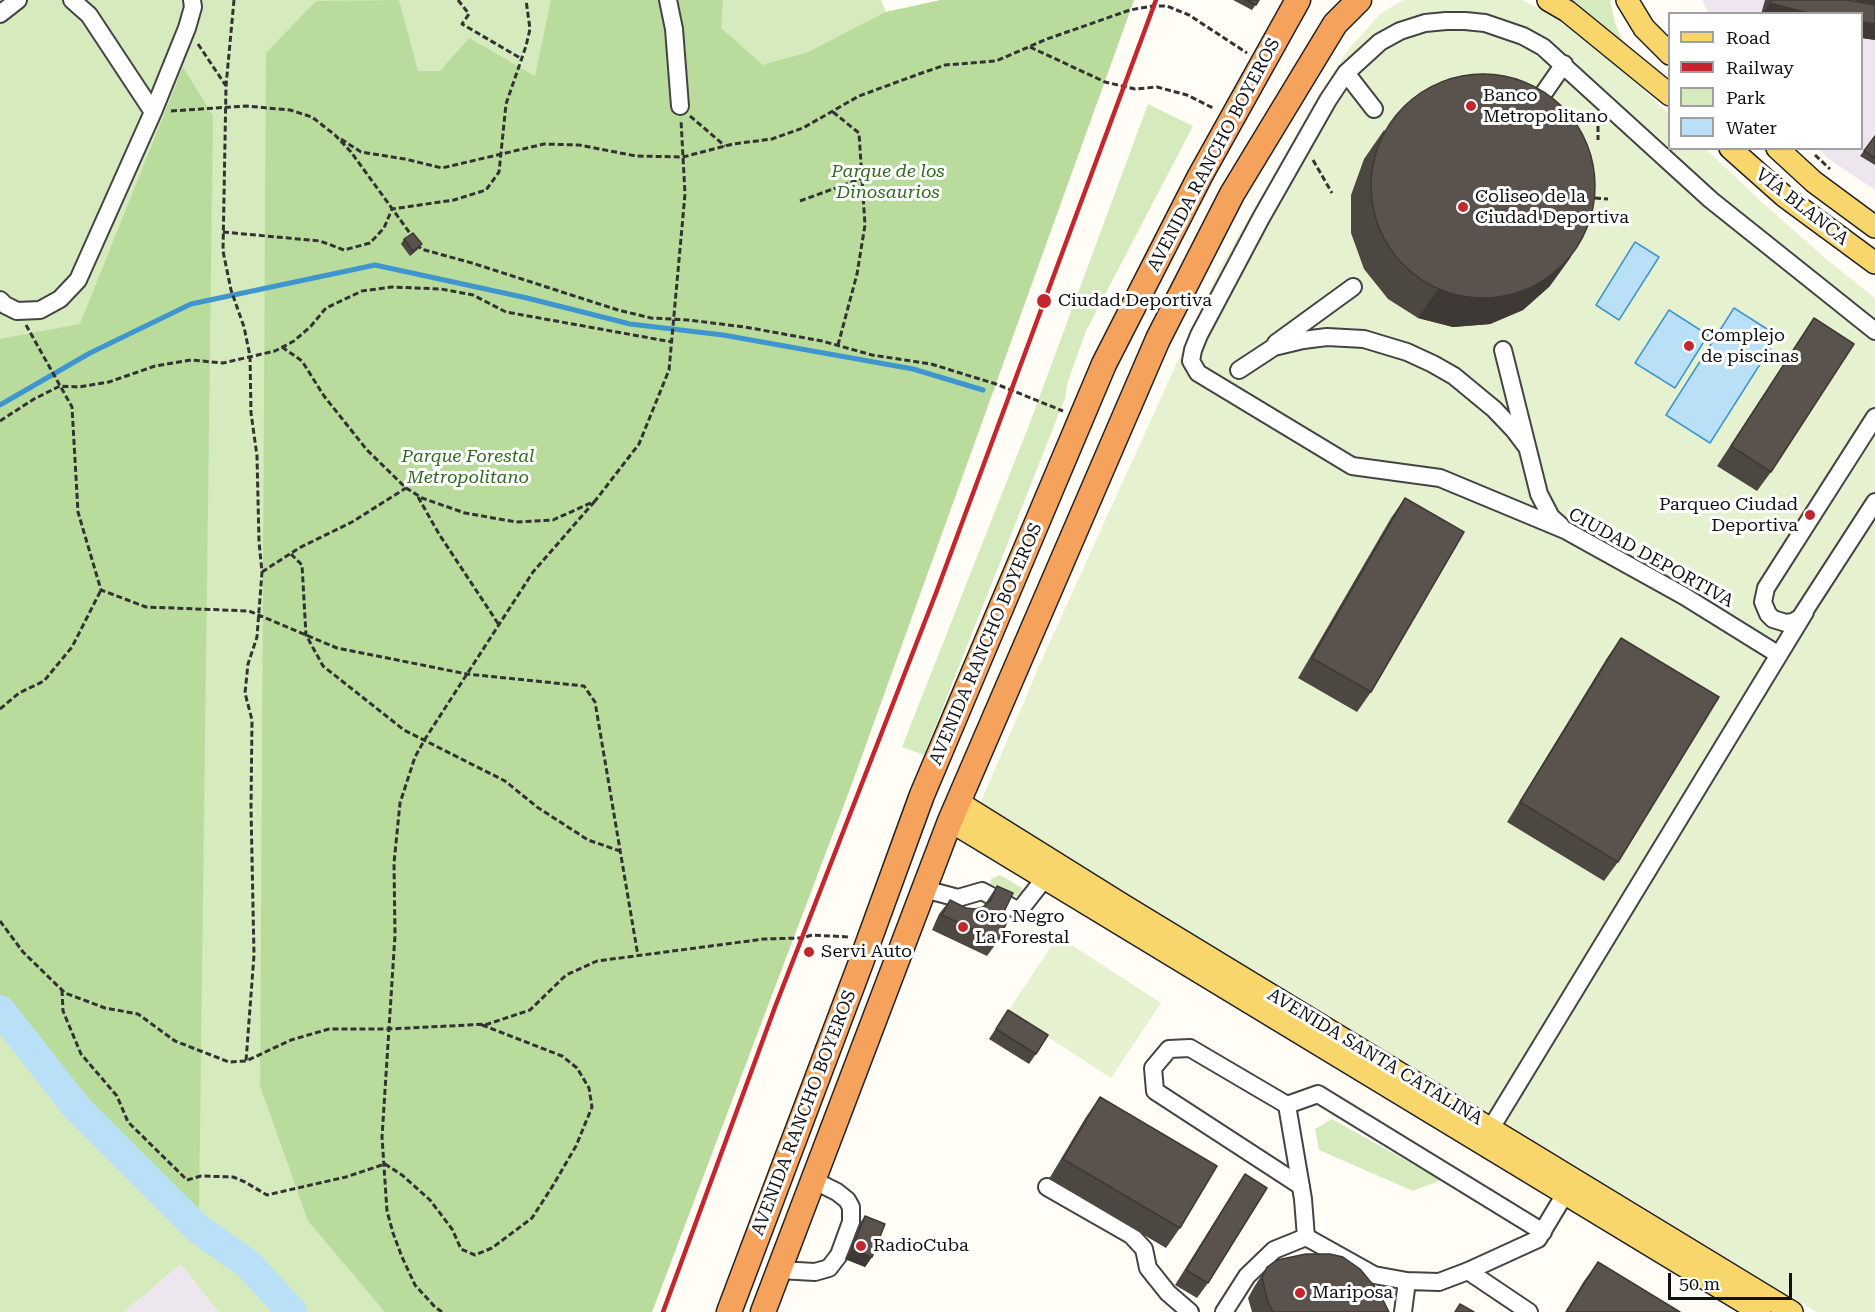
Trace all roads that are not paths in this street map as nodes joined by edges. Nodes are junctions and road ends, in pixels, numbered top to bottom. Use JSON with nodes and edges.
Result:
{"nodes":[{"id":1,"x":6,"y":0,"type":"edge"},
{"id":2,"x":18,"y":0,"type":"edge"},
{"id":3,"x":72,"y":0,"type":"edge"},
{"id":4,"x":192,"y":0,"type":"edge"},
{"id":5,"x":668,"y":0,"type":"edge"},
{"id":6,"x":1298,"y":0,"type":"edge"},
{"id":7,"x":1359,"y":0,"type":"edge"},
{"id":8,"x":1548,"y":0,"type":"edge"},
{"id":9,"x":1627,"y":0,"type":"edge"},
{"id":10,"x":0,"y":14,"type":"edge"},
{"id":11,"x":1668,"y":52,"type":"edge"},
{"id":12,"x":1564,"y":64,"type":"junction"},
{"id":13,"x":1346,"y":73,"type":"junction"},
{"id":14,"x":1668,"y":92,"type":"edge"},
{"id":15,"x":1541,"y":97,"type":"edge"},
{"id":16,"x":680,"y":106,"type":"road end"},
{"id":17,"x":1374,"y":109,"type":"dead end"},
{"id":18,"x":153,"y":112,"type":"junction"},
{"id":19,"x":1732,"y":150,"type":"edge"},
{"id":20,"x":1779,"y":150,"type":"edge"},
{"id":21,"x":1875,"y":227,"type":"edge"},
{"id":22,"x":1875,"y":263,"type":"edge"},
{"id":23,"x":1353,"y":287,"type":"dead end"},
{"id":24,"x":0,"y":300,"type":"edge"},
{"id":25,"x":1875,"y":331,"type":"edge"},
{"id":26,"x":1503,"y":350,"type":"dead end"},
{"id":27,"x":1239,"y":370,"type":"junction"},
{"id":28,"x":1212,"y":381,"type":"junction"},
{"id":29,"x":1875,"y":417,"type":"edge"},
{"id":30,"x":1526,"y":446,"type":"junction"},
{"id":31,"x":1875,"y":502,"type":"edge"},
{"id":32,"x":1565,"y":530,"type":"junction"},
{"id":33,"x":1805,"y":612,"type":"junction"},
{"id":34,"x":1779,"y":655,"type":"junction"},
{"id":35,"x":946,"y":737,"type":"junction"},
{"id":36,"x":957,"y":805,"type":"junction"},
{"id":37,"x":892,"y":876,"type":"junction"},
{"id":38,"x":1045,"y":878,"type":"junction"},
{"id":39,"x":924,"y":889,"type":"junction"},
{"id":40,"x":1287,"y":1105,"type":"junction"},
{"id":41,"x":1491,"y":1128,"type":"junction"},
{"id":42,"x":813,"y":1180,"type":"junction"},
{"id":43,"x":1301,"y":1186,"type":"junction"},
{"id":44,"x":1047,"y":1187,"type":"dead end"},
{"id":45,"x":1565,"y":1194,"type":"junction"},
{"id":46,"x":1542,"y":1232,"type":"junction"},
{"id":47,"x":1306,"y":1237,"type":"junction"},
{"id":48,"x":779,"y":1270,"type":"junction"},
{"id":49,"x":1468,"y":1271,"type":"junction"},
{"id":50,"x":1407,"y":1281,"type":"junction"},
{"id":51,"x":729,"y":1312,"type":"edge"},
{"id":52,"x":763,"y":1312,"type":"edge"},
{"id":53,"x":1190,"y":1312,"type":"edge"},
{"id":54,"x":1224,"y":1312,"type":"edge"},
{"id":55,"x":1402,"y":1312,"type":"edge"},
{"id":56,"x":1529,"y":1312,"type":"edge"},
{"id":57,"x":1761,"y":1312,"type":"edge"},
{"id":58,"x":1792,"y":1312,"type":"edge"}],
"edges":[{"from":1,"to":10,"type":"lane"},
{"from":2,"to":10,"type":"lane"},
{"from":3,"to":18,"type":"lane"},
{"from":4,"to":18,"type":"lane"},
{"from":5,"to":16,"type":"lane"},
{"from":6,"to":35,"type":"highway","name":"AVENIDA RANCHO BOYEROS"},
{"from":7,"to":36,"type":"highway","name":"AVENIDA RANCHO BOYEROS"},
{"from":8,"to":14,"type":"main road"},
{"from":9,"to":11,"type":"main road"},
{"from":12,"to":13,"type":"lane","name":"CIUDAD DEPORTIVA"},
{"from":12,"to":15,"type":"lane"},
{"from":12,"to":25,"type":"lane","name":"CIUDAD DEPORTIVA"},
{"from":13,"to":17,"type":"lane"},
{"from":13,"to":28,"type":"lane","name":"CIUDAD DEPORTIVA"},
{"from":18,"to":24,"type":"lane"},
{"from":19,"to":22,"type":"main road","name":"VÍA BLANCA"},
{"from":20,"to":21,"type":"main road","name":"VÍA BLANCA"},
{"from":23,"to":27,"type":"lane"},
{"from":26,"to":30,"type":"lane"},
{"from":27,"to":28,"type":"lane"},
{"from":27,"to":30,"type":"lane"},
{"from":28,"to":32,"type":"lane","name":"CIUDAD DEPORTIVA"},
{"from":29,"to":33,"type":"lane"},
{"from":30,"to":32,"type":"lane"},
{"from":31,"to":33,"type":"lane"},
{"from":32,"to":34,"type":"lane","name":"CIUDAD DEPORTIVA"},
{"from":33,"to":34,"type":"lane"},
{"from":34,"to":41,"type":"lane"},
{"from":35,"to":36,"type":"highway"},
{"from":35,"to":37,"type":"highway","name":"AVENIDA RANCHO BOYEROS"},
{"from":36,"to":37,"type":"highway"},
{"from":36,"to":38,"type":"main road","name":"AVENIDA SANTA CATALINA"},
{"from":36,"to":39,"type":"highway","name":"AVENIDA RANCHO BOYEROS"},
{"from":36,"to":41,"type":"main road","name":"AVENIDA SANTA CATALINA"},
{"from":37,"to":51,"type":"highway","name":"AVENIDA RANCHO BOYEROS"},
{"from":38,"to":39,"type":"lane"},
{"from":38,"to":45,"type":"main road","name":"AVENIDA SANTA CATALINA"},
{"from":39,"to":42,"type":"highway","name":"AVENIDA RANCHO BOYEROS"},
{"from":40,"to":43,"type":"lane"},
{"from":40,"to":43,"type":"lane"},
{"from":40,"to":46,"type":"lane"},
{"from":41,"to":58,"type":"main road","name":"AVENIDA SANTA CATALINA"},
{"from":42,"to":48,"type":"highway","name":"AVENIDA RANCHO BOYEROS"},
{"from":42,"to":48,"type":"lane"},
{"from":43,"to":47,"type":"lane"},
{"from":44,"to":53,"type":"lane"},
{"from":45,"to":46,"type":"lane"},
{"from":45,"to":57,"type":"main road","name":"AVENIDA SANTA CATALINA"},
{"from":46,"to":49,"type":"lane"},
{"from":47,"to":50,"type":"lane"},
{"from":47,"to":54,"type":"lane"},
{"from":48,"to":52,"type":"highway","name":"AVENIDA RANCHO BOYEROS"},
{"from":49,"to":50,"type":"lane"},
{"from":49,"to":56,"type":"lane"},
{"from":50,"to":55,"type":"lane"}]}
